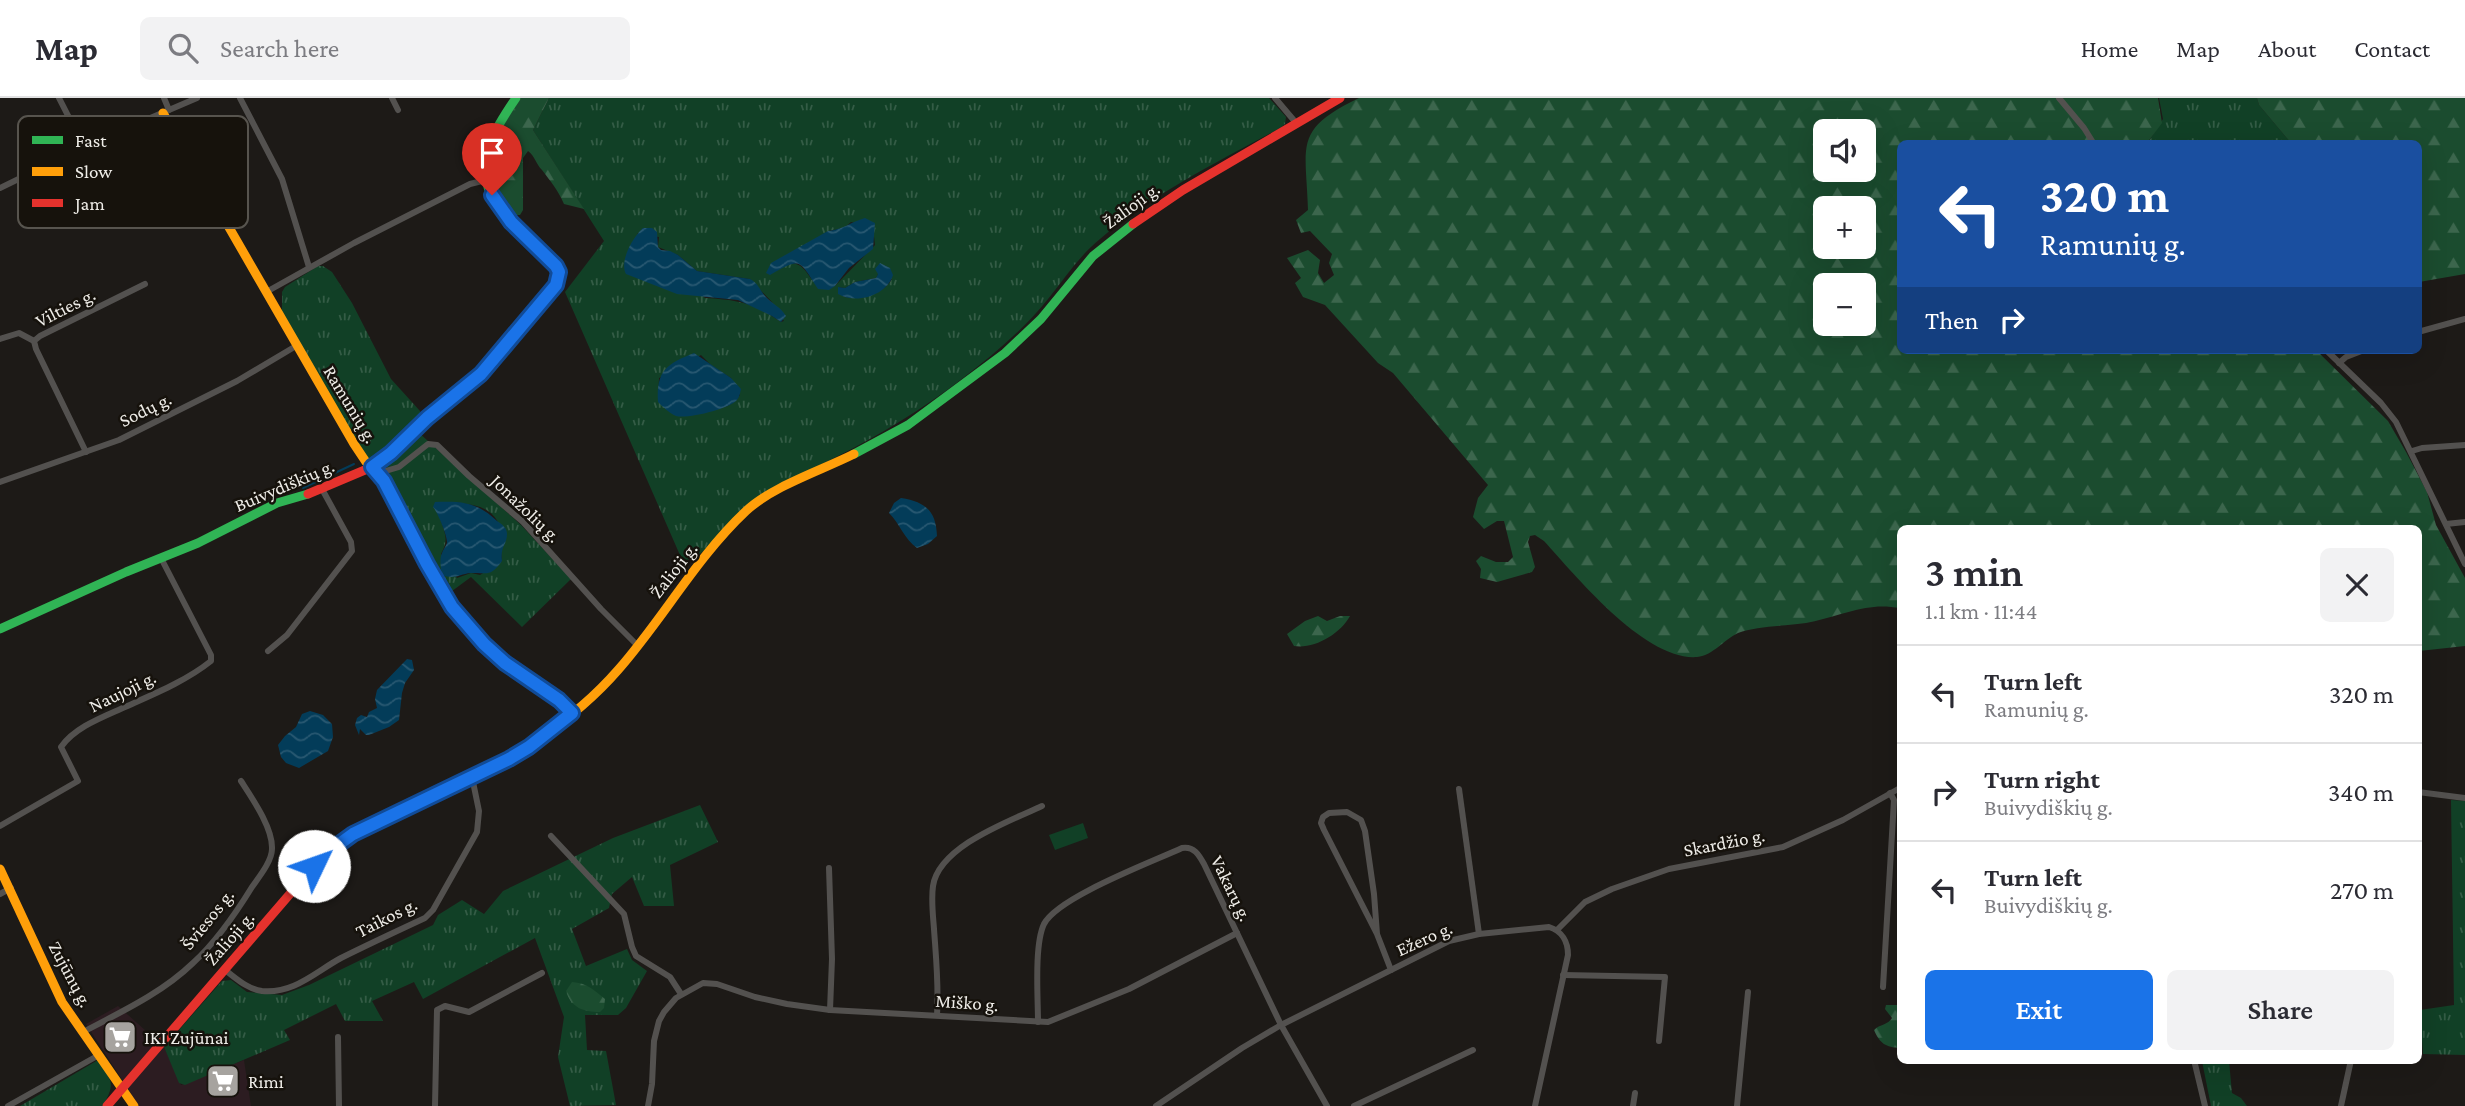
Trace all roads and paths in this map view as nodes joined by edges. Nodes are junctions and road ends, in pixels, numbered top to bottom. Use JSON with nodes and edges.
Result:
{"nodes":[{"id":1,"x":59,"y":98,"type":"edge"},
{"id":2,"x":164,"y":98,"type":"edge"},
{"id":3,"x":197,"y":98,"type":"edge"},
{"id":4,"x":240,"y":98,"type":"edge"},
{"id":5,"x":392,"y":98,"type":"edge"},
{"id":6,"x":516,"y":98,"type":"edge"},
{"id":7,"x":1275,"y":98,"type":"edge"},
{"id":8,"x":1340,"y":98,"type":"edge"},
{"id":9,"x":2059,"y":98,"type":"edge"},
{"id":10,"x":398,"y":110,"type":"dead end"},
{"id":11,"x":166,"y":111,"type":"junction"},
{"id":12,"x":68,"y":116,"type":"edge"},
{"id":13,"x":155,"y":116,"type":"edge"},
{"id":14,"x":169,"y":116,"type":"edge"},
{"id":15,"x":1297,"y":124,"type":"junction"},
{"id":16,"x":2092,"y":140,"type":"edge"},
{"id":17,"x":18,"y":179,"type":"edge"},
{"id":18,"x":486,"y":180,"type":"junction"},
{"id":19,"x":0,"y":188,"type":"edge"},
{"id":20,"x":232,"y":228,"type":"edge"},
{"id":21,"x":309,"y":267,"type":"junction"},
{"id":22,"x":145,"y":284,"type":"dead end"},
{"id":23,"x":268,"y":291,"type":"junction"},
{"id":24,"x":2465,"y":319,"type":"edge"},
{"id":25,"x":2422,"y":331,"type":"edge"},
{"id":26,"x":0,"y":339,"type":"edge"},
{"id":27,"x":34,"y":341,"type":"junction"},
{"id":28,"x":296,"y":346,"type":"junction"},
{"id":29,"x":2330,"y":354,"type":"edge"},
{"id":30,"x":2354,"y":354,"type":"edge"},
{"id":31,"x":2339,"y":363,"type":"junction"},
{"id":32,"x":2465,"y":445,"type":"edge"},
{"id":33,"x":2412,"y":451,"type":"junction"},
{"id":34,"x":86,"y":452,"type":"junction"},
{"id":35,"x":375,"y":470,"type":"junction"},
{"id":36,"x":0,"y":482,"type":"edge"},
{"id":37,"x":322,"y":489,"type":"junction"},
{"id":38,"x":2465,"y":522,"type":"edge"},
{"id":39,"x":2446,"y":524,"type":"junction"},
{"id":40,"x":161,"y":558,"type":"junction"},
{"id":41,"x":2465,"y":564,"type":"edge"},
{"id":42,"x":4,"y":627,"type":"edge"},
{"id":43,"x":637,"y":645,"type":"junction"},
{"id":44,"x":268,"y":651,"type":"dead end"},
{"id":45,"x":572,"y":713,"type":"junction"},
{"id":46,"x":472,"y":777,"type":"junction"},
{"id":47,"x":241,"y":781,"type":"dead end"},
{"id":48,"x":1459,"y":789,"type":"dead end"},
{"id":49,"x":1897,"y":790,"type":"edge"},
{"id":50,"x":1891,"y":793,"type":"junction"},
{"id":51,"x":2422,"y":793,"type":"edge"},
{"id":52,"x":2465,"y":798,"type":"edge"},
{"id":53,"x":1042,"y":806,"type":"dead end"},
{"id":54,"x":0,"y":826,"type":"edge"},
{"id":55,"x":551,"y":836,"type":"dead end"},
{"id":56,"x":829,"y":868,"type":"dead end"},
{"id":57,"x":0,"y":869,"type":"edge"},
{"id":58,"x":11,"y":888,"type":"junction"},
{"id":59,"x":0,"y":894,"type":"edge"},
{"id":60,"x":1557,"y":930,"type":"junction"},
{"id":61,"x":1237,"y":933,"type":"junction"},
{"id":62,"x":1377,"y":934,"type":"junction"},
{"id":63,"x":1479,"y":934,"type":"junction"},
{"id":64,"x":225,"y":970,"type":"junction"},
{"id":65,"x":1391,"y":970,"type":"junction"},
{"id":66,"x":542,"y":973,"type":"dead end"},
{"id":67,"x":1563,"y":975,"type":"junction"},
{"id":68,"x":1883,"y":987,"type":"dead end"},
{"id":69,"x":1748,"y":992,"type":"dead end"},
{"id":70,"x":681,"y":994,"type":"junction"},
{"id":71,"x":830,"y":1010,"type":"junction"},
{"id":72,"x":937,"y":1015,"type":"junction"},
{"id":73,"x":1038,"y":1022,"type":"junction"},
{"id":74,"x":1281,"y":1025,"type":"junction"},
{"id":75,"x":83,"y":1032,"type":"junction"},
{"id":76,"x":338,"y":1037,"type":"dead end"},
{"id":77,"x":1659,"y":1041,"type":"dead end"},
{"id":78,"x":1473,"y":1050,"type":"dead end"},
{"id":79,"x":99,"y":1055,"type":"junction"},
{"id":80,"x":2195,"y":1064,"type":"edge"},
{"id":81,"x":2350,"y":1064,"type":"edge"},
{"id":82,"x":122,"y":1089,"type":"junction"},
{"id":83,"x":1634,"y":1093,"type":"dead end"},
{"id":84,"x":8,"y":1106,"type":"edge"},
{"id":85,"x":107,"y":1106,"type":"edge"},
{"id":86,"x":134,"y":1106,"type":"edge"},
{"id":87,"x":339,"y":1106,"type":"edge"},
{"id":88,"x":435,"y":1106,"type":"edge"},
{"id":89,"x":648,"y":1106,"type":"edge"},
{"id":90,"x":1156,"y":1106,"type":"edge"},
{"id":91,"x":1327,"y":1106,"type":"edge"},
{"id":92,"x":1353,"y":1106,"type":"edge"},
{"id":93,"x":1535,"y":1106,"type":"edge"},
{"id":94,"x":1633,"y":1106,"type":"edge"},
{"id":95,"x":1737,"y":1106,"type":"edge"},
{"id":96,"x":2205,"y":1106,"type":"edge"},
{"id":97,"x":2341,"y":1106,"type":"edge"}],
"edges":[{"from":1,"to":12,"type":"street"},
{"from":2,"to":11,"type":"street"},
{"from":3,"to":11,"type":"street"},
{"from":4,"to":21,"type":"street"},
{"from":5,"to":10,"type":"street"},
{"from":6,"to":18,"type":"street"},
{"from":7,"to":15,"type":"street"},
{"from":8,"to":15,"type":"street","name":"Žalioji g."},
{"from":9,"to":16,"type":"street"},
{"from":11,"to":13,"type":"street"},
{"from":11,"to":14,"type":"street","name":"Ramunių g."},
{"from":15,"to":43,"type":"street","name":"Žalioji g."},
{"from":17,"to":19,"type":"street"},
{"from":18,"to":21,"type":"street"},
{"from":18,"to":35,"type":"street","name":"Buivydiškių g."},
{"from":20,"to":23,"type":"street","name":"Ramunių g."},
{"from":21,"to":23,"type":"street"},
{"from":22,"to":27,"type":"street","name":"Vilties g."},
{"from":23,"to":28,"type":"street","name":"Ramunių g."},
{"from":24,"to":25,"type":"street"},
{"from":26,"to":27,"type":"street"},
{"from":27,"to":34,"type":"street","name":"Vilties g."},
{"from":28,"to":34,"type":"street","name":"Sodų g."},
{"from":28,"to":35,"type":"street","name":"Ramunių g."},
{"from":29,"to":31,"type":"street"},
{"from":30,"to":31,"type":"street"},
{"from":31,"to":33,"type":"street"},
{"from":32,"to":33,"type":"street"},
{"from":33,"to":39,"type":"street"},
{"from":34,"to":36,"type":"street","name":"Sodų g."},
{"from":35,"to":37,"type":"street","name":"Buivydiškių g."},
{"from":35,"to":43,"type":"street","name":"Jonažolių g."},
{"from":35,"to":45,"type":"street","name":"Ramunių g."},
{"from":37,"to":40,"type":"street","name":"Buivydiškių g."},
{"from":37,"to":44,"type":"street"},
{"from":38,"to":39,"type":"street"},
{"from":39,"to":41,"type":"street"},
{"from":40,"to":42,"type":"street","name":"Buivydiškių g."},
{"from":40,"to":54,"type":"street","name":"Naujoji g."},
{"from":43,"to":45,"type":"street","name":"Žalioji g."},
{"from":45,"to":46,"type":"street","name":"Žalioji g."},
{"from":46,"to":64,"type":"street","name":"Žalioji g."},
{"from":46,"to":64,"type":"street","name":"Taikos g."},
{"from":47,"to":75,"type":"street","name":"Šviesos g."},
{"from":48,"to":63,"type":"street"},
{"from":49,"to":50,"type":"street","name":"Skardžio g."},
{"from":50,"to":60,"type":"street","name":"Skardžio g."},
{"from":50,"to":68,"type":"street"},
{"from":51,"to":52,"type":"street"},
{"from":53,"to":72,"type":"street"},
{"from":55,"to":70,"type":"street"},
{"from":56,"to":71,"type":"street"},
{"from":57,"to":58,"type":"street","name":"Zujūnų g."},
{"from":58,"to":59,"type":"street"},
{"from":58,"to":75,"type":"street","name":"Zujūnų g."},
{"from":60,"to":63,"type":"street","name":"Ežero g."},
{"from":60,"to":67,"type":"street"},
{"from":61,"to":73,"type":"street","name":"Miško g."},
{"from":61,"to":73,"type":"street","name":"Vakarų g."},
{"from":61,"to":74,"type":"street","name":"Vakarų g."},
{"from":62,"to":62,"type":"street"},
{"from":62,"to":65,"type":"street"},
{"from":63,"to":65,"type":"street","name":"Ežero g."},
{"from":64,"to":82,"type":"street","name":"Žalioji g."},
{"from":65,"to":74,"type":"street","name":"Ežero g."},
{"from":66,"to":88,"type":"street"},
{"from":67,"to":77,"type":"street"},
{"from":67,"to":93,"type":"street"},
{"from":69,"to":95,"type":"street"},
{"from":70,"to":71,"type":"street","name":"Miško g."},
{"from":70,"to":89,"type":"street"},
{"from":71,"to":72,"type":"street","name":"Miško g."},
{"from":72,"to":73,"type":"street","name":"Miško g."},
{"from":74,"to":90,"type":"street","name":"Ežero g."},
{"from":74,"to":91,"type":"street","name":"Vakarų g."},
{"from":75,"to":79,"type":"street","name":"Zujūnų g."},
{"from":76,"to":87,"type":"street"},
{"from":78,"to":92,"type":"street"},
{"from":79,"to":82,"type":"street","name":"Zujūnų g."},
{"from":79,"to":84,"type":"street"},
{"from":80,"to":96,"type":"street"},
{"from":81,"to":97,"type":"street"},
{"from":82,"to":85,"type":"street","name":"Žalioji g."},
{"from":82,"to":86,"type":"street","name":"Zujūnų g."},
{"from":83,"to":94,"type":"street"}]}
